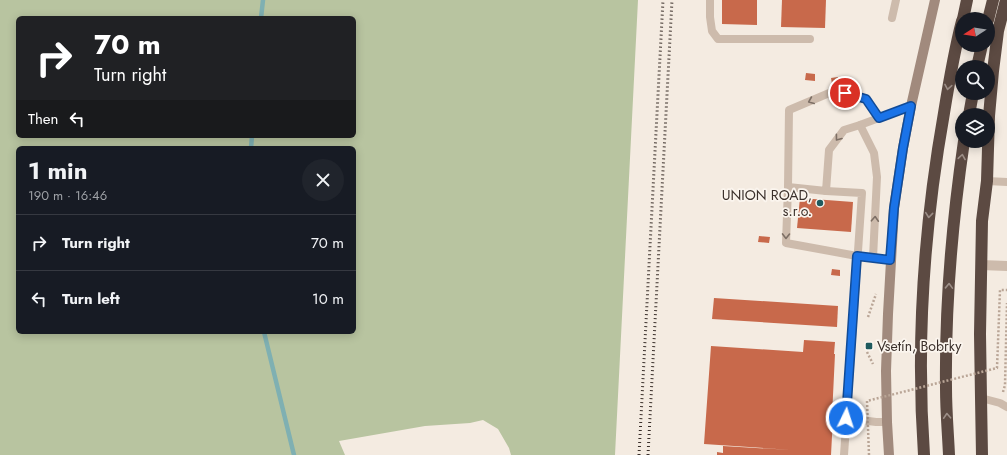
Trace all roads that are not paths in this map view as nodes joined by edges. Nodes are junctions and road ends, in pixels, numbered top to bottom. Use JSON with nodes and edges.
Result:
{"nodes":[{"id":1,"x":710,"y":0,"type":"edge"},
{"id":2,"x":896,"y":0,"type":"edge"},
{"id":3,"x":936,"y":0,"type":"edge"},
{"id":4,"x":967,"y":0,"type":"edge"},
{"id":5,"x":993,"y":0,"type":"edge"},
{"id":6,"x":1006,"y":0,"type":"edge"},
{"id":7,"x":964,"y":12,"type":"edge"},
{"id":8,"x":990,"y":12,"type":"edge"},
{"id":9,"x":892,"y":18,"type":"dead end"},
{"id":10,"x":810,"y":39,"type":"dead end"},
{"id":11,"x":955,"y":47,"type":"edge"},
{"id":12,"x":911,"y":106,"type":"junction"},
{"id":13,"x":879,"y":118,"type":"junction"},
{"id":14,"x":860,"y":125,"type":"junction"},
{"id":15,"x":963,"y":148,"type":"edge"},
{"id":16,"x":987,"y":181,"type":"junction"},
{"id":17,"x":1007,"y":182,"type":"edge"},
{"id":18,"x":788,"y":187,"type":"junction"},
{"id":19,"x":826,"y":191,"type":"junction"},
{"id":20,"x":857,"y":256,"type":"junction"},
{"id":21,"x":874,"y":258,"type":"junction"},
{"id":22,"x":890,"y":260,"type":"junction"},
{"id":23,"x":981,"y":265,"type":"junction"},
{"id":24,"x":1007,"y":266,"type":"edge"},
{"id":25,"x":980,"y":398,"type":"junction"},
{"id":26,"x":1007,"y":407,"type":"edge"},
{"id":27,"x":846,"y":418,"type":"junction"},
{"id":28,"x":887,"y":422,"type":"junction"},
{"id":29,"x":844,"y":455,"type":"edge"},
{"id":30,"x":889,"y":455,"type":"edge"},
{"id":31,"x":924,"y":455,"type":"edge"},
{"id":32,"x":949,"y":455,"type":"edge"},
{"id":33,"x":982,"y":455,"type":"edge"}],
"edges":[{"from":1,"to":10,"type":"lane"},
{"from":2,"to":9,"type":"lane"},
{"from":3,"to":12,"type":"main road"},
{"from":4,"to":7,"type":"highway"},
{"from":5,"to":8,"type":"highway"},
{"from":6,"to":16,"type":"highway"},
{"from":11,"to":31,"type":"highway","one_way":true},
{"from":12,"to":13,"type":"lane"},
{"from":12,"to":22,"type":"main road"},
{"from":13,"to":14,"type":"lane"},
{"from":13,"to":18,"type":"lane","one_way":true},
{"from":14,"to":19,"type":"lane","one_way":true},
{"from":21,"to":14,"type":"lane","one_way":true},
{"from":32,"to":15,"type":"highway","one_way":true},
{"from":16,"to":17,"type":"lane"},
{"from":16,"to":23,"type":"highway"},
{"from":18,"to":19,"type":"lane"},
{"from":18,"to":20,"type":"lane","one_way":true},
{"from":19,"to":20,"type":"lane"},
{"from":20,"to":21,"type":"lane"},
{"from":20,"to":27,"type":"lane"},
{"from":21,"to":22,"type":"lane"},
{"from":22,"to":28,"type":"main road"},
{"from":23,"to":24,"type":"street"},
{"from":23,"to":25,"type":"highway"},
{"from":25,"to":26,"type":"lane"},
{"from":25,"to":33,"type":"highway"},
{"from":27,"to":28,"type":"lane"},
{"from":27,"to":29,"type":"lane"},
{"from":28,"to":30,"type":"main road"}]}
